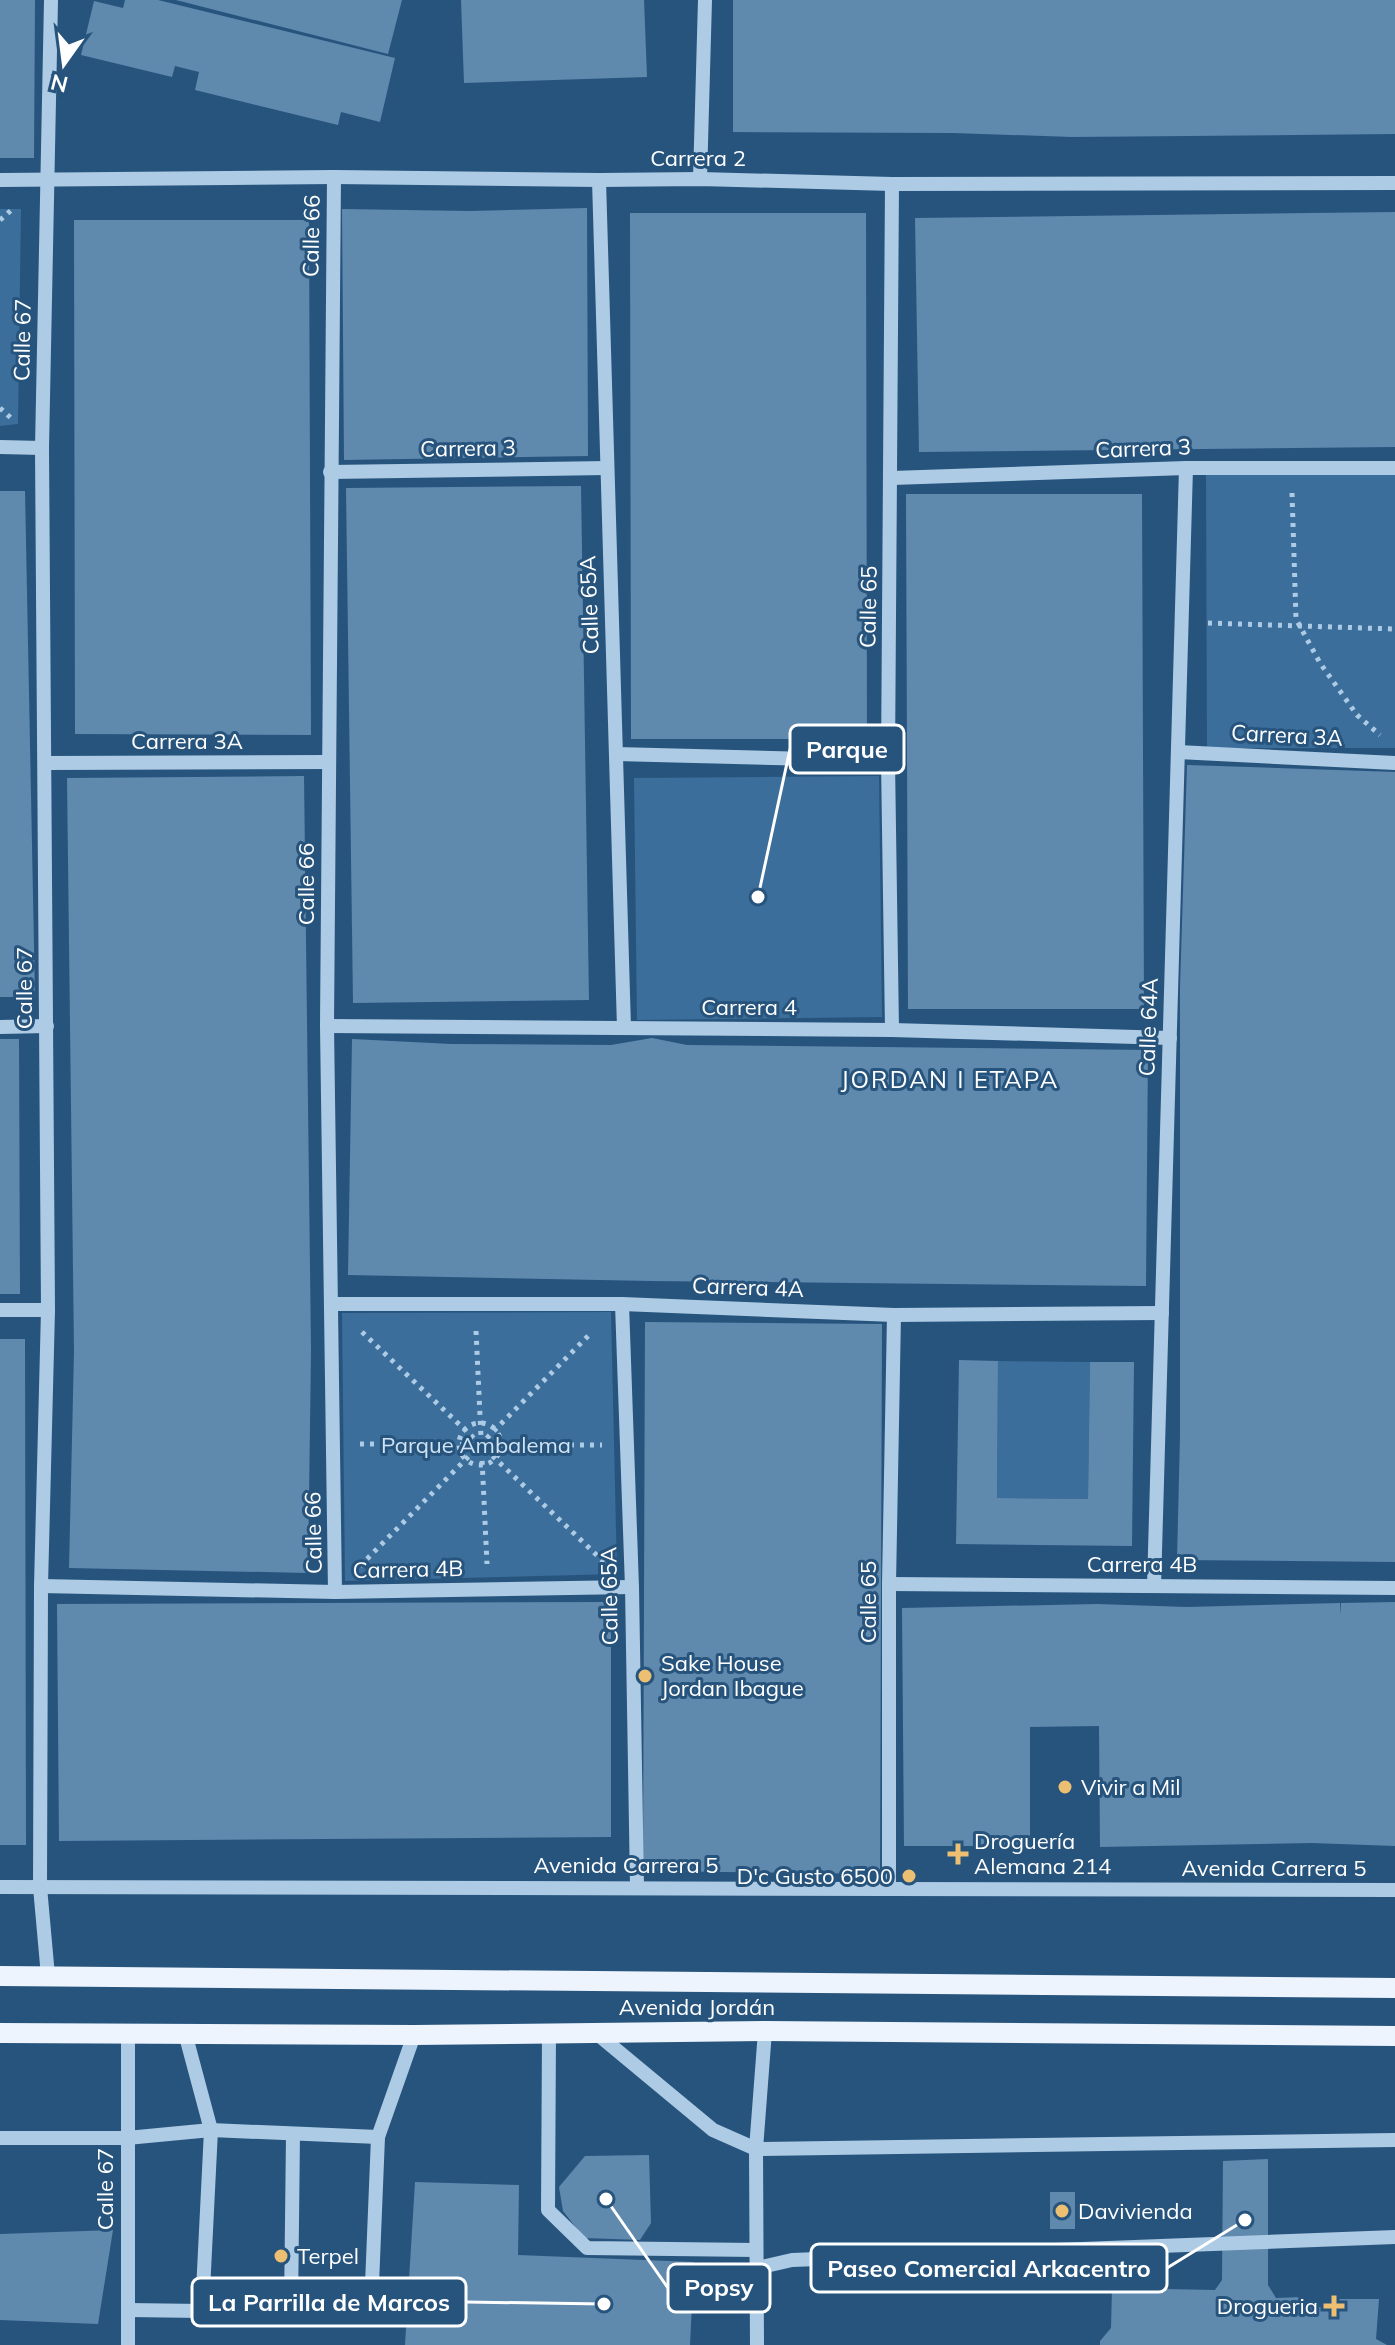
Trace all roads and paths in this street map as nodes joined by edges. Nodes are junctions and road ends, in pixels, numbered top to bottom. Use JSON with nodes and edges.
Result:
{"nodes":[{"id":1,"x":51,"y":0,"type":"edge"},
{"id":2,"x":705,"y":0,"type":"edge"},
{"id":3,"x":334,"y":177,"type":"junction"},
{"id":4,"x":700,"y":179,"type":"junction"},
{"id":5,"x":0,"y":180,"type":"edge"},
{"id":6,"x":599,"y":180,"type":"junction"},
{"id":7,"x":47,"y":181,"type":"junction"},
{"id":8,"x":1395,"y":183,"type":"edge"},
{"id":9,"x":892,"y":184,"type":"junction"},
{"id":10,"x":0,"y":447,"type":"edge"},
{"id":11,"x":42,"y":448,"type":"junction"},
{"id":12,"x":607,"y":468,"type":"junction"},
{"id":13,"x":1186,"y":468,"type":"junction"},
{"id":14,"x":1291,"y":468,"type":"junction"},
{"id":15,"x":1395,"y":468,"type":"edge"},
{"id":16,"x":330,"y":472,"type":"junction"},
{"id":17,"x":892,"y":478,"type":"junction"},
{"id":18,"x":1181,"y":622,"type":"junction"},
{"id":19,"x":1300,"y":626,"type":"junction"},
{"id":20,"x":1395,"y":629,"type":"edge"},
{"id":21,"x":1386,"y":741,"type":"dead end"},
{"id":22,"x":1178,"y":752,"type":"junction"},
{"id":23,"x":616,"y":754,"type":"junction"},
{"id":24,"x":888,"y":761,"type":"junction"},
{"id":25,"x":329,"y":762,"type":"junction"},
{"id":26,"x":45,"y":763,"type":"junction"},
{"id":27,"x":1395,"y":763,"type":"edge"},
{"id":28,"x":47,"y":1026,"type":"junction"},
{"id":29,"x":327,"y":1026,"type":"junction"},
{"id":30,"x":0,"y":1027,"type":"edge"},
{"id":31,"x":624,"y":1028,"type":"junction"},
{"id":32,"x":892,"y":1030,"type":"junction"},
{"id":33,"x":1170,"y":1038,"type":"junction"},
{"id":34,"x":332,"y":1304,"type":"junction"},
{"id":35,"x":475,"y":1304,"type":"junction"},
{"id":36,"x":622,"y":1304,"type":"junction"},
{"id":37,"x":0,"y":1310,"type":"edge"},
{"id":38,"x":48,"y":1310,"type":"junction"},
{"id":39,"x":1162,"y":1313,"type":"junction"},
{"id":40,"x":894,"y":1315,"type":"junction"},
{"id":41,"x":480,"y":1423,"type":"junction"},
{"id":42,"x":465,"y":1429,"type":"junction"},
{"id":43,"x":496,"y":1430,"type":"junction"},
{"id":44,"x":333,"y":1444,"type":"junction"},
{"id":45,"x":458,"y":1444,"type":"junction"},
{"id":46,"x":481,"y":1444,"type":"junction"},
{"id":47,"x":501,"y":1444,"type":"junction"},
{"id":48,"x":627,"y":1445,"type":"junction"},
{"id":49,"x":496,"y":1459,"type":"junction"},
{"id":50,"x":465,"y":1460,"type":"junction"},
{"id":51,"x":481,"y":1466,"type":"junction"},
{"id":52,"x":889,"y":1584,"type":"junction"},
{"id":53,"x":41,"y":1586,"type":"junction"},
{"id":54,"x":1154,"y":1586,"type":"junction"},
{"id":55,"x":632,"y":1587,"type":"junction"},
{"id":56,"x":1395,"y":1588,"type":"edge"},
{"id":57,"x":489,"y":1589,"type":"junction"},
{"id":58,"x":335,"y":1592,"type":"junction"},
{"id":59,"x":637,"y":1886,"type":"junction"},
{"id":60,"x":0,"y":1887,"type":"edge"},
{"id":61,"x":40,"y":1887,"type":"junction"},
{"id":62,"x":889,"y":1889,"type":"junction"},
{"id":63,"x":1395,"y":1890,"type":"edge"},
{"id":64,"x":0,"y":1976,"type":"edge"},
{"id":65,"x":48,"y":1976,"type":"junction"},
{"id":66,"x":1395,"y":1988,"type":"edge"},
{"id":67,"x":594,"y":2031,"type":"junction"},
{"id":68,"x":765,"y":2031,"type":"junction"},
{"id":69,"x":0,"y":2033,"type":"edge"},
{"id":70,"x":128,"y":2033,"type":"junction"},
{"id":71,"x":185,"y":2033,"type":"junction"},
{"id":72,"x":549,"y":2033,"type":"junction"},
{"id":73,"x":414,"y":2035,"type":"junction"},
{"id":74,"x":1395,"y":2036,"type":"edge"},
{"id":75,"x":211,"y":2130,"type":"junction"},
{"id":76,"x":293,"y":2134,"type":"junction"},
{"id":77,"x":378,"y":2137,"type":"junction"},
{"id":78,"x":0,"y":2138,"type":"edge"},
{"id":79,"x":127,"y":2138,"type":"junction"},
{"id":80,"x":1395,"y":2140,"type":"edge"},
{"id":81,"x":756,"y":2149,"type":"junction"},
{"id":82,"x":1395,"y":2237,"type":"edge"},
{"id":83,"x":756,"y":2250,"type":"junction"},
{"id":84,"x":757,"y":2268,"type":"junction"},
{"id":85,"x":128,"y":2310,"type":"junction"},
{"id":86,"x":291,"y":2310,"type":"junction"},
{"id":87,"x":202,"y":2311,"type":"junction"},
{"id":88,"x":128,"y":2345,"type":"edge"},
{"id":89,"x":757,"y":2345,"type":"edge"}],
"edges":[{"from":1,"to":7,"type":"street","name":"Calle 67"},
{"from":2,"to":4,"type":"street"},
{"from":3,"to":6,"type":"street","name":"Carrera 2"},
{"from":3,"to":7,"type":"street","name":"Carrera 2"},
{"from":3,"to":16,"type":"street","name":"Calle 66"},
{"from":4,"to":6,"type":"street","name":"Carrera 2"},
{"from":4,"to":9,"type":"street","name":"Carrera 2"},
{"from":5,"to":7,"type":"street","name":"Carrera 2"},
{"from":6,"to":12,"type":"street","name":"Calle 65A"},
{"from":7,"to":11,"type":"street","name":"Calle 67"},
{"from":8,"to":9,"type":"street","name":"Carrera 2"},
{"from":9,"to":17,"type":"street","name":"Calle 65"},
{"from":10,"to":11,"type":"street"},
{"from":11,"to":26,"type":"street","name":"Calle 67"},
{"from":12,"to":16,"type":"street","name":"Carrera 3"},
{"from":12,"to":23,"type":"street","name":"Calle 65A"},
{"from":13,"to":14,"type":"street","name":"Carrera 3"},
{"from":13,"to":17,"type":"street","name":"Carrera 3"},
{"from":13,"to":18,"type":"street","name":"Calle 64A"},
{"from":14,"to":15,"type":"street","name":"Carrera 3"},
{"from":14,"to":19,"type":"path"},
{"from":16,"to":25,"type":"street","name":"Calle 66"},
{"from":17,"to":24,"type":"street","name":"Calle 65"},
{"from":18,"to":19,"type":"path"},
{"from":18,"to":22,"type":"street","name":"Calle 64A"},
{"from":19,"to":20,"type":"path"},
{"from":19,"to":21,"type":"path"},
{"from":22,"to":27,"type":"street","name":"Carrera 3A"},
{"from":22,"to":33,"type":"street","name":"Calle 64A"},
{"from":23,"to":24,"type":"street"},
{"from":23,"to":31,"type":"street","name":"Calle 65A"},
{"from":24,"to":32,"type":"street","name":"Calle 65"},
{"from":25,"to":26,"type":"street","name":"Carrera 3A"},
{"from":25,"to":29,"type":"street","name":"Calle 66"},
{"from":26,"to":28,"type":"street","name":"Calle 67"},
{"from":28,"to":30,"type":"street"},
{"from":28,"to":38,"type":"street","name":"Calle 67"},
{"from":29,"to":31,"type":"street","name":"Carrera 4"},
{"from":29,"to":34,"type":"street","name":"Calle 66"},
{"from":31,"to":32,"type":"street","name":"Carrera 4"},
{"from":32,"to":33,"type":"street","name":"Carrera 4"},
{"from":33,"to":39,"type":"street","name":"Calle 64A"},
{"from":34,"to":35,"type":"street","name":"Carrera 4A"},
{"from":34,"to":42,"type":"path"},
{"from":34,"to":44,"type":"street","name":"Calle 66"},
{"from":35,"to":36,"type":"street","name":"Carrera 4A"},
{"from":35,"to":41,"type":"path"},
{"from":36,"to":40,"type":"street","name":"Carrera 4A"},
{"from":36,"to":43,"type":"path"},
{"from":36,"to":48,"type":"street","name":"Calle 65A"},
{"from":37,"to":38,"type":"street"},
{"from":38,"to":53,"type":"street","name":"Calle 67"},
{"from":39,"to":40,"type":"street","name":"Carrera 4A"},
{"from":39,"to":54,"type":"street","name":"Calle 64A"},
{"from":40,"to":52,"type":"street","name":"Calle 65"},
{"from":41,"to":42,"type":"path"},
{"from":41,"to":43,"type":"path"},
{"from":41,"to":46,"type":"path"},
{"from":42,"to":45,"type":"path"},
{"from":42,"to":46,"type":"path"},
{"from":43,"to":46,"type":"path"},
{"from":43,"to":47,"type":"path"},
{"from":44,"to":45,"type":"path"},
{"from":44,"to":58,"type":"street","name":"Calle 66"},
{"from":45,"to":46,"type":"path"},
{"from":45,"to":50,"type":"path"},
{"from":46,"to":47,"type":"path"},
{"from":46,"to":49,"type":"path"},
{"from":46,"to":50,"type":"path"},
{"from":46,"to":51,"type":"path"},
{"from":47,"to":48,"type":"path"},
{"from":47,"to":49,"type":"path"},
{"from":48,"to":55,"type":"street","name":"Calle 65A"},
{"from":49,"to":51,"type":"path"},
{"from":49,"to":55,"type":"path"},
{"from":50,"to":51,"type":"path"},
{"from":50,"to":58,"type":"path"},
{"from":51,"to":57,"type":"path"},
{"from":52,"to":54,"type":"street","name":"Carrera 4B"},
{"from":52,"to":62,"type":"street","name":"Calle 65"},
{"from":53,"to":58,"type":"street","name":"Carrera 4B"},
{"from":53,"to":61,"type":"street","name":"Calle 67"},
{"from":54,"to":56,"type":"street","name":"Carrera 4B"},
{"from":55,"to":57,"type":"street","name":"Carrera 4B"},
{"from":55,"to":59,"type":"street","name":"Calle 65A"},
{"from":57,"to":58,"type":"street","name":"Carrera 4B"},
{"from":59,"to":61,"type":"street","name":"Avenida Carrera 5"},
{"from":59,"to":62,"type":"street","name":"Avenida Carrera 5"},
{"from":60,"to":61,"type":"street","name":"Avenida Carrera 5"},
{"from":61,"to":65,"type":"street","name":"Calle 67"},
{"from":62,"to":63,"type":"street","name":"Avenida Carrera 5"},
{"from":64,"to":65,"type":"main road","name":"Avenida Jordán"},
{"from":65,"to":66,"type":"main road","name":"Avenida Jordán"},
{"from":67,"to":68,"type":"main road","name":"Avenida Jordán"},
{"from":67,"to":72,"type":"main road","name":"Avenida Jordán"},
{"from":67,"to":81,"type":"street"},
{"from":68,"to":74,"type":"main road","name":"Avenida Jordán"},
{"from":68,"to":81,"type":"street"},
{"from":69,"to":70,"type":"main road","name":"Avenida Jordán"},
{"from":70,"to":71,"type":"main road","name":"Avenida Jordán"},
{"from":70,"to":79,"type":"street","name":"Calle 67"},
{"from":71,"to":73,"type":"main road","name":"Avenida Jordán"},
{"from":71,"to":75,"type":"street"},
{"from":72,"to":73,"type":"main road","name":"Avenida Jordán"},
{"from":72,"to":83,"type":"street"},
{"from":73,"to":77,"type":"street"},
{"from":75,"to":76,"type":"street"},
{"from":75,"to":79,"type":"street"},
{"from":75,"to":87,"type":"street"},
{"from":76,"to":77,"type":"street"},
{"from":76,"to":86,"type":"street"},
{"from":77,"to":86,"type":"street"},
{"from":78,"to":79,"type":"street"},
{"from":79,"to":85,"type":"street","name":"Calle 67"},
{"from":80,"to":81,"type":"street"},
{"from":81,"to":83,"type":"street"},
{"from":82,"to":84,"type":"street"},
{"from":83,"to":84,"type":"street"},
{"from":84,"to":89,"type":"street"},
{"from":85,"to":87,"type":"street"},
{"from":85,"to":88,"type":"street","name":"Calle 67"},
{"from":86,"to":87,"type":"street"}]}
